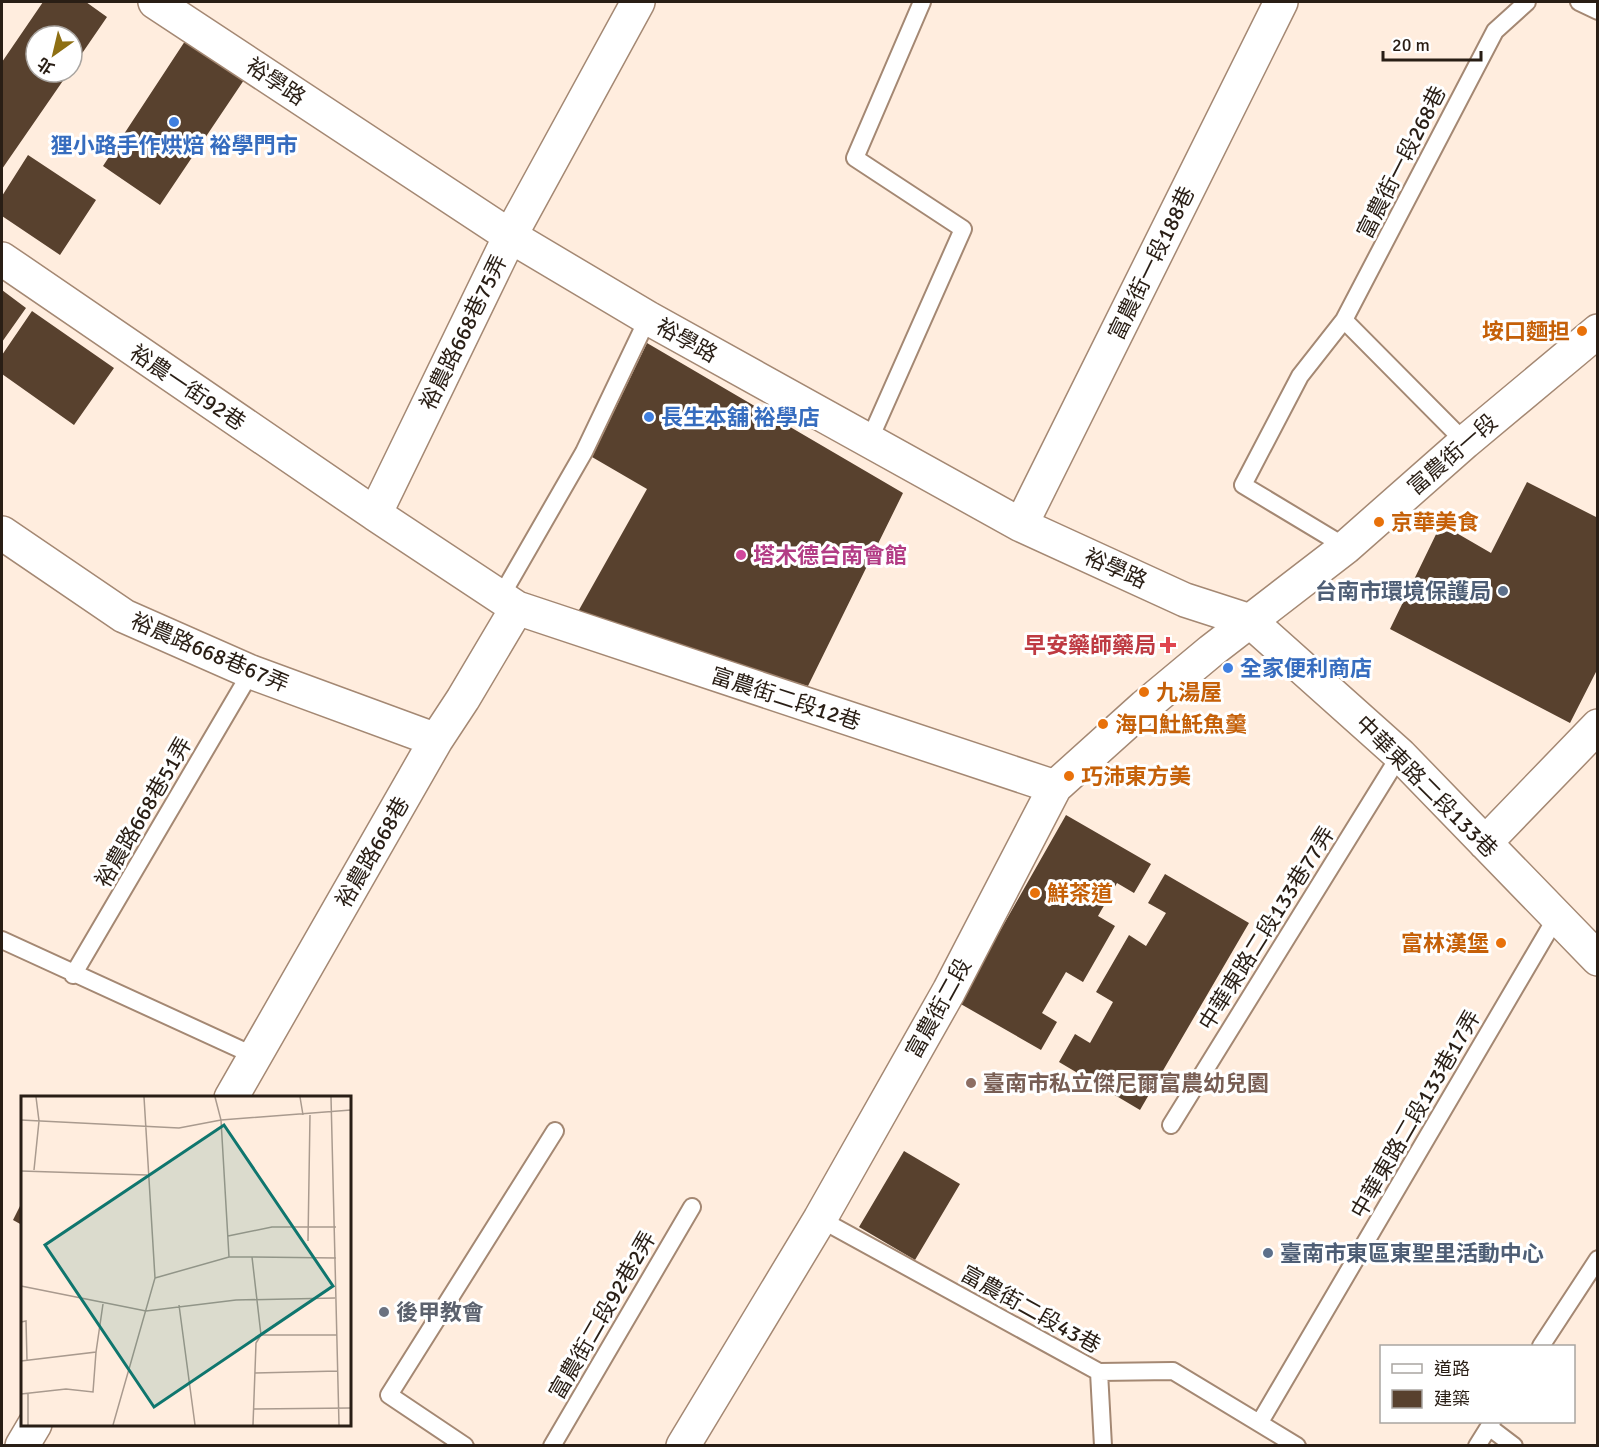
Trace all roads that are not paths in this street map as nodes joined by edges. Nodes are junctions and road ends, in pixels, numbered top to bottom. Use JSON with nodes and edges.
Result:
{"nodes":[{"id":1,"x":156,"y":2,"type":"edge"},
{"id":2,"x":638,"y":2,"type":"edge"},
{"id":3,"x":922,"y":2,"type":"edge"},
{"id":4,"x":1281,"y":2,"type":"edge"},
{"id":5,"x":1527,"y":2,"type":"edge"},
{"id":6,"x":1579,"y":2,"type":"edge"},
{"id":7,"x":1598,"y":11,"type":"edge"},
{"id":8,"x":510,"y":236,"type":"junction"},
{"id":9,"x":2,"y":259,"type":"edge"},
{"id":10,"x":648,"y":318,"type":"junction"},
{"id":11,"x":1344,"y":320,"type":"junction"},
{"id":12,"x":1598,"y":331,"type":"edge"},
{"id":13,"x":868,"y":441,"type":"junction"},
{"id":14,"x":1465,"y":442,"type":"junction"},
{"id":15,"x":375,"y":514,"type":"junction"},
{"id":16,"x":1021,"y":525,"type":"junction"},
{"id":17,"x":2,"y":533,"type":"edge"},
{"id":18,"x":1346,"y":547,"type":"junction"},
{"id":19,"x":509,"y":603,"type":"junction"},
{"id":20,"x":1250,"y":621,"type":"junction"},
{"id":21,"x":251,"y":672,"type":"junction"},
{"id":22,"x":1598,"y":726,"type":"edge"},
{"id":23,"x":436,"y":740,"type":"junction"},
{"id":24,"x":1400,"y":755,"type":"junction"},
{"id":25,"x":1055,"y":787,"type":"junction"},
{"id":26,"x":1485,"y":843,"type":"junction"},
{"id":27,"x":1557,"y":916,"type":"junction"},
{"id":28,"x":2,"y":940,"type":"edge"},
{"id":29,"x":1598,"y":958,"type":"edge"},
{"id":30,"x":73,"y":975,"type":"junction"},
{"id":31,"x":255,"y":1056,"type":"junction"},
{"id":32,"x":232,"y":1096,"type":"edge"},
{"id":33,"x":1171,"y":1125,"type":"dead end"},
{"id":34,"x":555,"y":1131,"type":"dead end"},
{"id":35,"x":692,"y":1207,"type":"dead end"},
{"id":36,"x":820,"y":1219,"type":"junction"},
{"id":37,"x":1598,"y":1259,"type":"edge"},
{"id":38,"x":1542,"y":1345,"type":"edge"},
{"id":39,"x":1099,"y":1372,"type":"junction"},
{"id":40,"x":1260,"y":1422,"type":"junction"},
{"id":41,"x":1490,"y":1424,"type":"edge"},
{"id":42,"x":34,"y":1426,"type":"edge"},
{"id":43,"x":22,"y":1446,"type":"edge"},
{"id":44,"x":465,"y":1446,"type":"edge"},
{"id":45,"x":552,"y":1446,"type":"edge"},
{"id":46,"x":683,"y":1446,"type":"edge"},
{"id":47,"x":1103,"y":1446,"type":"edge"},
{"id":48,"x":1297,"y":1446,"type":"edge"},
{"id":49,"x":1477,"y":1446,"type":"edge"},
{"id":50,"x":1514,"y":1446,"type":"edge"}],
"edges":[{"from":1,"to":8,"type":"street","name":"裕學路"},
{"from":2,"to":8,"type":"street","name":"裕農路668巷75弄"},
{"from":3,"to":13,"type":"lane"},
{"from":4,"to":16,"type":"street","name":"富農街一段188巷"},
{"from":5,"to":11,"type":"lane","name":"富農街一段268巷"},
{"from":6,"to":7,"type":"lane"},
{"from":8,"to":10,"type":"street","name":"裕學路"},
{"from":8,"to":15,"type":"street","name":"裕農路668巷75弄"},
{"from":9,"to":15,"type":"street","name":"裕農一街92巷"},
{"from":10,"to":13,"type":"street","name":"裕學路"},
{"from":10,"to":19,"type":"lane"},
{"from":11,"to":14,"type":"lane"},
{"from":11,"to":18,"type":"lane","name":"富農街一段268巷"},
{"from":12,"to":14,"type":"street","name":"富農街一段"},
{"from":13,"to":16,"type":"street","name":"裕學路"},
{"from":14,"to":18,"type":"street","name":"富農街一段"},
{"from":15,"to":19,"type":"street"},
{"from":16,"to":20,"type":"street","name":"裕學路"},
{"from":17,"to":21,"type":"street","name":"裕農路668巷67弄"},
{"from":18,"to":20,"type":"street","name":"富農街一段"},
{"from":19,"to":23,"type":"street","name":"裕農路668巷"},
{"from":19,"to":25,"type":"street","name":"富農街二段12巷"},
{"from":20,"to":24,"type":"street","name":"中華東路二段133巷"},
{"from":20,"to":25,"type":"street","name":"富農街二段"},
{"from":21,"to":23,"type":"street","name":"裕農路668巷67弄"},
{"from":21,"to":30,"type":"lane","name":"裕農路668巷51弄"},
{"from":22,"to":26,"type":"street"},
{"from":23,"to":31,"type":"street","name":"裕農路668巷"},
{"from":24,"to":26,"type":"street","name":"中華東路二段133巷"},
{"from":24,"to":33,"type":"lane","name":"中華東路二段133巷77弄"},
{"from":25,"to":36,"type":"street","name":"富農街二段"},
{"from":26,"to":27,"type":"street","name":"中華東路二段133巷"},
{"from":27,"to":29,"type":"street","name":"中華東路二段133巷"},
{"from":27,"to":40,"type":"lane","name":"中華東路二段133巷17弄"},
{"from":28,"to":30,"type":"lane"},
{"from":30,"to":31,"type":"lane"},
{"from":31,"to":32,"type":"street","name":"裕農路668巷"},
{"from":34,"to":44,"type":"lane"},
{"from":35,"to":45,"type":"lane","name":"富農街二段92巷2弄"},
{"from":36,"to":39,"type":"lane","name":"富農街二段43巷"},
{"from":36,"to":46,"type":"street","name":"富農街二段"},
{"from":37,"to":38,"type":"lane"},
{"from":39,"to":40,"type":"lane","name":"富農街二段43巷"},
{"from":39,"to":47,"type":"lane"},
{"from":40,"to":48,"type":"lane"},
{"from":41,"to":49,"type":"lane"},
{"from":41,"to":50,"type":"lane"},
{"from":42,"to":43,"type":"street"}]}
